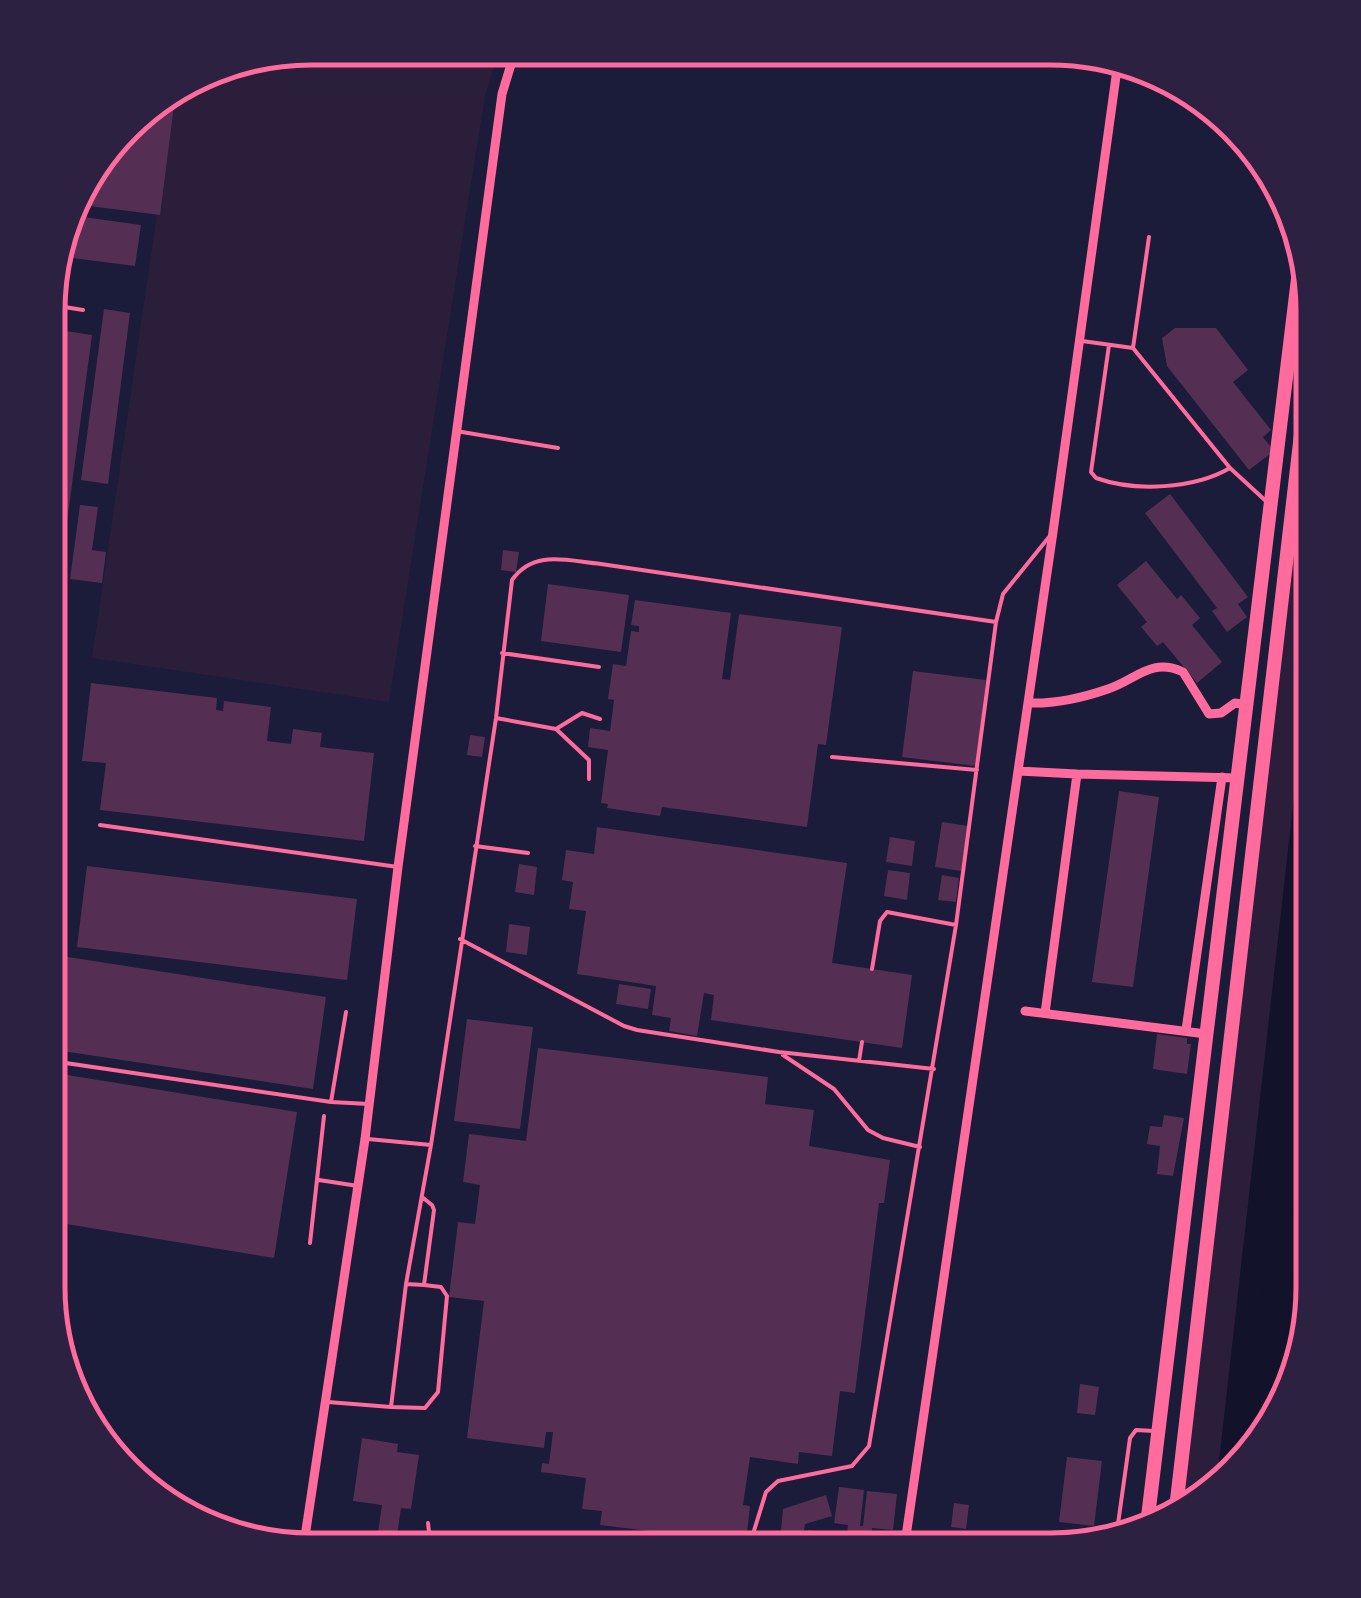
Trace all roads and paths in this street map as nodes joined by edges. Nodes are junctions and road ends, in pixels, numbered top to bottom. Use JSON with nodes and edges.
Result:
{"nodes":[{"id":1,"x":511,"y":66,"type":"edge"},
{"id":2,"x":1116,"y":74,"type":"edge"},
{"id":3,"x":1148,"y":236,"type":"dead end"},
{"id":4,"x":1295,"y":300,"type":"edge"},
{"id":5,"x":65,"y":307,"type":"edge"},
{"id":6,"x":83,"y":310,"type":"dead end"},
{"id":7,"x":1079,"y":341,"type":"junction"},
{"id":8,"x":1108,"y":345,"type":"junction"},
{"id":9,"x":1133,"y":348,"type":"junction"},
{"id":10,"x":456,"y":431,"type":"junction"},
{"id":11,"x":558,"y":448,"type":"dead end"},
{"id":12,"x":1230,"y":468,"type":"junction"},
{"id":13,"x":1296,"y":469,"type":"edge"},
{"id":14,"x":1270,"y":504,"type":"junction"},
{"id":15,"x":1291,"y":506,"type":"junction"},
{"id":16,"x":1053,"y":532,"type":"junction"},
{"id":17,"x":996,"y":622,"type":"junction"},
{"id":18,"x":502,"y":654,"type":"junction"},
{"id":19,"x":598,"y":667,"type":"dead end"},
{"id":20,"x":1028,"y":703,"type":"junction"},
{"id":21,"x":1247,"y":705,"type":"junction"},
{"id":22,"x":496,"y":718,"type":"junction"},
{"id":23,"x":600,"y":719,"type":"dead end"},
{"id":24,"x":556,"y":729,"type":"junction"},
{"id":25,"x":832,"y":756,"type":"dead end"},
{"id":26,"x":977,"y":770,"type":"junction"},
{"id":27,"x":1018,"y":771,"type":"junction"},
{"id":28,"x":1077,"y":774,"type":"junction"},
{"id":29,"x":1222,"y":777,"type":"junction"},
{"id":30,"x":1238,"y":778,"type":"junction"},
{"id":31,"x":589,"y":779,"type":"dead end"},
{"id":32,"x":100,"y":825,"type":"dead end"},
{"id":33,"x":475,"y":846,"type":"junction"},
{"id":34,"x":528,"y":852,"type":"dead end"},
{"id":35,"x":398,"y":866,"type":"junction"},
{"id":36,"x":956,"y":925,"type":"junction"},
{"id":37,"x":460,"y":939,"type":"junction"},
{"id":38,"x":872,"y":968,"type":"dead end"},
{"id":39,"x":1024,"y":1011,"type":"dead end"},
{"id":40,"x":346,"y":1012,"type":"dead end"},
{"id":41,"x":1045,"y":1012,"type":"junction"},
{"id":42,"x":1186,"y":1030,"type":"junction"},
{"id":43,"x":1206,"y":1034,"type":"junction"},
{"id":44,"x":862,"y":1042,"type":"dead end"},
{"id":45,"x":779,"y":1052,"type":"junction"},
{"id":46,"x":859,"y":1061,"type":"junction"},
{"id":47,"x":65,"y":1063,"type":"edge"},
{"id":48,"x":934,"y":1069,"type":"junction"},
{"id":49,"x":332,"y":1102,"type":"junction"},
{"id":50,"x":370,"y":1104,"type":"junction"},
{"id":51,"x":324,"y":1116,"type":"dead end"},
{"id":52,"x":366,"y":1139,"type":"junction"},
{"id":53,"x":431,"y":1145,"type":"junction"},
{"id":54,"x":920,"y":1147,"type":"junction"},
{"id":55,"x":318,"y":1180,"type":"junction"},
{"id":56,"x":358,"y":1186,"type":"junction"},
{"id":57,"x":422,"y":1197,"type":"junction"},
{"id":58,"x":310,"y":1243,"type":"dead end"},
{"id":59,"x":406,"y":1284,"type":"junction"},
{"id":60,"x":424,"y":1285,"type":"junction"},
{"id":61,"x":328,"y":1402,"type":"junction"},
{"id":62,"x":391,"y":1408,"type":"junction"},
{"id":63,"x":1158,"y":1432,"type":"junction"},
{"id":64,"x":1184,"y":1436,"type":"junction"},
{"id":65,"x":1177,"y":1497,"type":"edge"},
{"id":66,"x":1149,"y":1512,"type":"edge"},
{"id":67,"x":428,"y":1524,"type":"dead end"},
{"id":68,"x":1118,"y":1524,"type":"edge"},
{"id":69,"x":306,"y":1532,"type":"edge"},
{"id":70,"x":429,"y":1532,"type":"edge"},
{"id":71,"x":754,"y":1532,"type":"edge"},
{"id":72,"x":907,"y":1532,"type":"edge"}],
"edges":[{"from":1,"to":10,"type":"street"},
{"from":2,"to":7,"type":"street"},
{"from":3,"to":9,"type":"lane"},
{"from":4,"to":14,"type":"main road"},
{"from":5,"to":6,"type":"lane"},
{"from":7,"to":8,"type":"lane"},
{"from":7,"to":16,"type":"street"},
{"from":8,"to":9,"type":"lane"},
{"from":8,"to":12,"type":"lane"},
{"from":9,"to":12,"type":"lane"},
{"from":10,"to":11,"type":"lane"},
{"from":10,"to":35,"type":"street"},
{"from":12,"to":14,"type":"lane"},
{"from":13,"to":15,"type":"main road"},
{"from":14,"to":15,"type":"lane"},
{"from":14,"to":21,"type":"main road"},
{"from":15,"to":64,"type":"main road"},
{"from":16,"to":17,"type":"lane"},
{"from":16,"to":20,"type":"street"},
{"from":17,"to":18,"type":"lane"},
{"from":17,"to":26,"type":"lane"},
{"from":18,"to":19,"type":"lane"},
{"from":18,"to":22,"type":"lane"},
{"from":20,"to":21,"type":"street"},
{"from":20,"to":27,"type":"street"},
{"from":21,"to":30,"type":"main road"},
{"from":22,"to":24,"type":"lane"},
{"from":22,"to":33,"type":"lane"},
{"from":23,"to":24,"type":"lane"},
{"from":24,"to":31,"type":"lane"},
{"from":25,"to":26,"type":"lane"},
{"from":26,"to":36,"type":"lane"},
{"from":27,"to":28,"type":"street"},
{"from":27,"to":72,"type":"street"},
{"from":28,"to":29,"type":"street"},
{"from":28,"to":41,"type":"street"},
{"from":29,"to":30,"type":"street"},
{"from":29,"to":42,"type":"street"},
{"from":30,"to":43,"type":"main road"},
{"from":32,"to":35,"type":"lane"},
{"from":33,"to":34,"type":"lane"},
{"from":33,"to":37,"type":"lane"},
{"from":35,"to":50,"type":"street"},
{"from":36,"to":38,"type":"lane"},
{"from":36,"to":48,"type":"lane"},
{"from":37,"to":45,"type":"lane"},
{"from":37,"to":53,"type":"lane"},
{"from":39,"to":41,"type":"street"},
{"from":40,"to":49,"type":"lane"},
{"from":41,"to":42,"type":"street"},
{"from":42,"to":43,"type":"street"},
{"from":43,"to":63,"type":"main road"},
{"from":44,"to":46,"type":"lane"},
{"from":45,"to":46,"type":"lane"},
{"from":45,"to":54,"type":"lane"},
{"from":46,"to":48,"type":"lane"},
{"from":47,"to":49,"type":"lane"},
{"from":48,"to":54,"type":"lane"},
{"from":49,"to":50,"type":"lane"},
{"from":50,"to":52,"type":"street"},
{"from":51,"to":55,"type":"lane"},
{"from":52,"to":53,"type":"lane"},
{"from":52,"to":56,"type":"street"},
{"from":53,"to":57,"type":"lane"},
{"from":54,"to":71,"type":"lane"},
{"from":55,"to":56,"type":"lane"},
{"from":55,"to":58,"type":"lane"},
{"from":56,"to":61,"type":"street"},
{"from":57,"to":59,"type":"lane"},
{"from":57,"to":60,"type":"lane"},
{"from":59,"to":60,"type":"lane"},
{"from":59,"to":62,"type":"lane"},
{"from":60,"to":62,"type":"lane"},
{"from":61,"to":62,"type":"lane"},
{"from":61,"to":69,"type":"street"},
{"from":63,"to":64,"type":"lane"},
{"from":63,"to":66,"type":"main road"},
{"from":63,"to":68,"type":"lane"},
{"from":64,"to":65,"type":"main road"},
{"from":67,"to":70,"type":"lane"}]}
